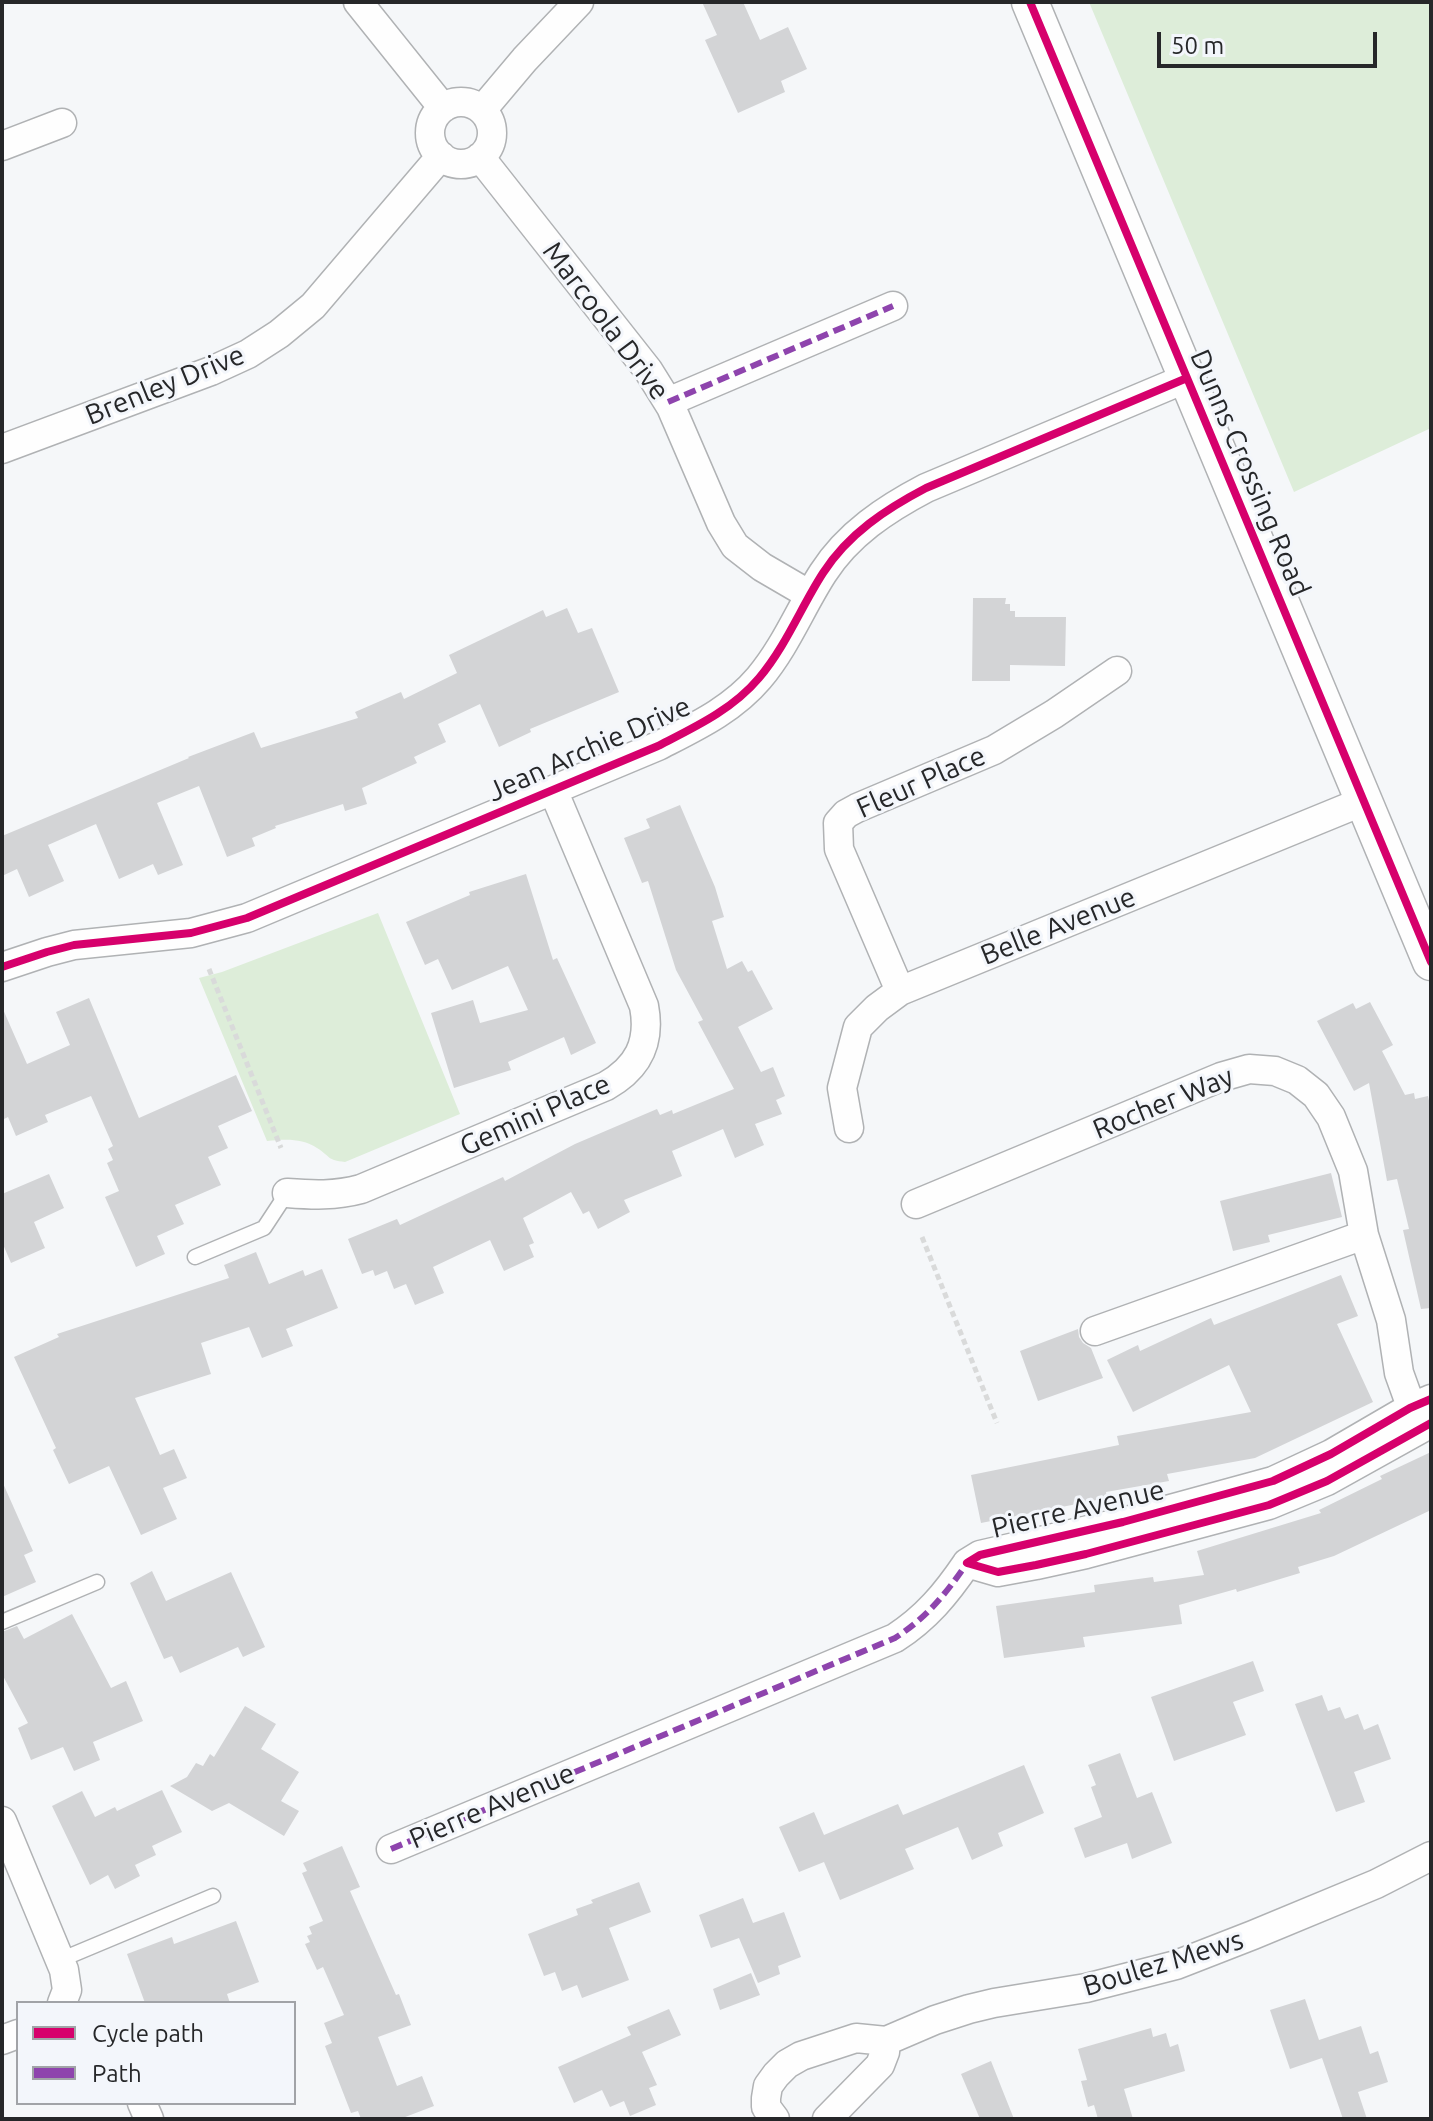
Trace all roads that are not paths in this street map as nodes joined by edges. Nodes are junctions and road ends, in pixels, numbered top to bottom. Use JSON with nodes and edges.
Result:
{"nodes":[{"id":1,"x":358,"y":2,"type":"edge"},
{"id":2,"x":579,"y":2,"type":"edge"},
{"id":3,"x":1030,"y":2,"type":"edge"},
{"id":4,"x":443,"y":108,"type":"junction"},
{"id":5,"x":482,"y":110,"type":"junction"},
{"id":6,"x":62,"y":123,"type":"dead end"},
{"id":7,"x":2,"y":146,"type":"edge"},
{"id":8,"x":441,"y":156,"type":"junction"},
{"id":9,"x":480,"y":157,"type":"junction"},
{"id":10,"x":893,"y":306,"type":"dead end"},
{"id":11,"x":1187,"y":378,"type":"junction"},
{"id":12,"x":668,"y":402,"type":"junction"},
{"id":13,"x":2,"y":449,"type":"edge"},
{"id":14,"x":810,"y":595,"type":"junction"},
{"id":15,"x":1117,"y":671,"type":"dead end"},
{"id":16,"x":553,"y":790,"type":"junction"},
{"id":17,"x":1364,"y":801,"type":"junction"},
{"id":18,"x":1431,"y":962,"type":"edge"},
{"id":19,"x":2,"y":967,"type":"edge"},
{"id":20,"x":900,"y":991,"type":"junction"},
{"id":21,"x":849,"y":1128,"type":"dead end"},
{"id":22,"x":287,"y":1193,"type":"joint"},
{"id":23,"x":916,"y":1204,"type":"dead end"},
{"id":24,"x":1364,"y":1235,"type":"junction"},
{"id":25,"x":195,"y":1257,"type":"dead end"},
{"id":26,"x":1095,"y":1331,"type":"dead end"},
{"id":27,"x":1423,"y":1415,"type":"edge"},
{"id":28,"x":97,"y":1582,"type":"dead end"},
{"id":29,"x":2,"y":1622,"type":"edge"},
{"id":30,"x":2,"y":1821,"type":"edge"},
{"id":31,"x":391,"y":1849,"type":"dead end"},
{"id":32,"x":1431,"y":1856,"type":"edge"},
{"id":33,"x":213,"y":1896,"type":"dead end"},
{"id":34,"x":60,"y":1960,"type":"junction"},
{"id":35,"x":63,"y":2001,"type":"edge"},
{"id":36,"x":886,"y":2041,"type":"junction"},
{"id":37,"x":775,"y":2119,"type":"edge"},
{"id":38,"x":827,"y":2119,"type":"edge"}],
"edges":[{"from":1,"to":4,"type":"street"},
{"from":2,"to":5,"type":"street"},
{"from":3,"to":11,"type":"street","name":"Dunns Crossing Road"},
{"from":4,"to":5,"type":"street"},
{"from":4,"to":8,"type":"street"},
{"from":5,"to":9,"type":"street"},
{"from":6,"to":7,"type":"street"},
{"from":8,"to":9,"type":"street"},
{"from":8,"to":13,"type":"street","name":"Brenley Drive"},
{"from":9,"to":12,"type":"street","name":"Marcoola Drive"},
{"from":10,"to":12,"type":"street"},
{"from":11,"to":14,"type":"street","name":"Jean Archie Drive"},
{"from":11,"to":17,"type":"street","name":"Dunns Crossing Road"},
{"from":12,"to":14,"type":"street","name":"Marcoola Drive"},
{"from":14,"to":16,"type":"street","name":"Jean Archie Drive"},
{"from":15,"to":20,"type":"street","name":"Fleur Place"},
{"from":16,"to":19,"type":"street","name":"Jean Archie Drive"},
{"from":16,"to":22,"type":"street","name":"Gemini Place"},
{"from":17,"to":18,"type":"street","name":"Dunns Crossing Road"},
{"from":17,"to":20,"type":"street","name":"Belle Avenue"},
{"from":20,"to":21,"type":"street","name":"Belle Avenue"},
{"from":22,"to":25,"type":"lane"},
{"from":23,"to":24,"type":"street","name":"Rocher Way"},
{"from":24,"to":26,"type":"street"},
{"from":24,"to":27,"type":"street","name":"Rocher Way"},
{"from":27,"to":31,"type":"street","name":"Pierre Avenue"},
{"from":28,"to":29,"type":"lane"},
{"from":30,"to":34,"type":"street"},
{"from":32,"to":36,"type":"street","name":"Boulez Mews"},
{"from":33,"to":34,"type":"lane"},
{"from":34,"to":35,"type":"street"},
{"from":36,"to":37,"type":"street","name":"Boulez Mews"},
{"from":36,"to":38,"type":"street"}]}
